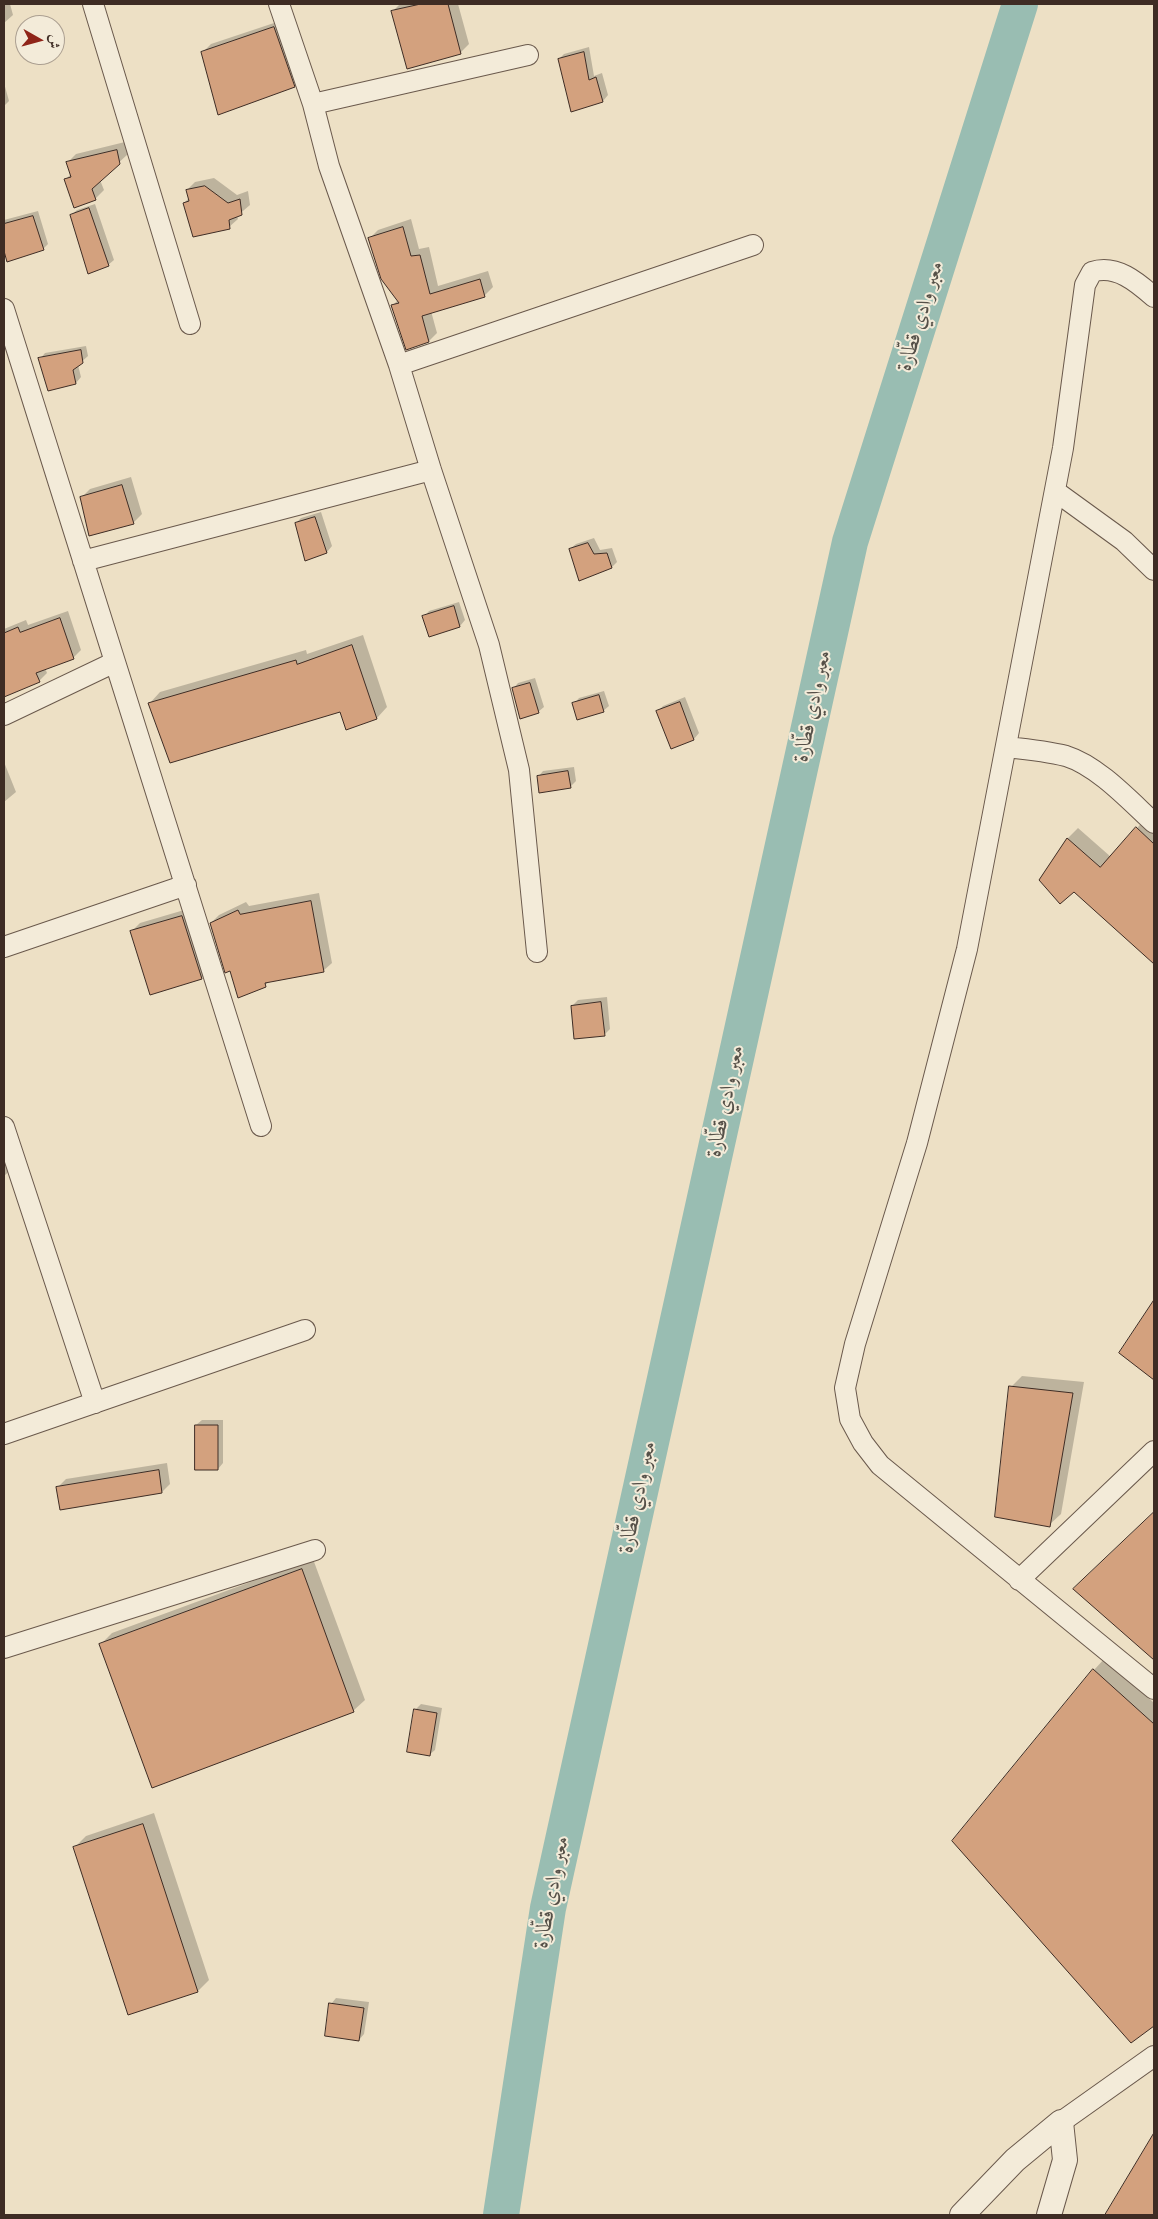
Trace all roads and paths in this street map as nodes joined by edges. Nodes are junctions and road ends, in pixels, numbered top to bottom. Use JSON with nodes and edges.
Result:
{"nodes":[{"id":1,"x":93,"y":4,"type":"edge"},
{"id":2,"x":279,"y":4,"type":"edge"},
{"id":3,"x":528,"y":55,"type":"dead end"},
{"id":4,"x":313,"y":104,"type":"junction"},
{"id":5,"x":753,"y":245,"type":"dead end"},
{"id":6,"x":1154,"y":297,"type":"edge"},
{"id":7,"x":4,"y":309,"type":"edge"},
{"id":8,"x":190,"y":324,"type":"dead end"},
{"id":9,"x":399,"y":365,"type":"junction"},
{"id":10,"x":431,"y":470,"type":"junction"},
{"id":11,"x":1055,"y":492,"type":"junction"},
{"id":12,"x":83,"y":561,"type":"junction"},
{"id":13,"x":1154,"y":570,"type":"edge"},
{"id":14,"x":115,"y":662,"type":"junction"},
{"id":15,"x":4,"y":715,"type":"edge"},
{"id":16,"x":1006,"y":747,"type":"junction"},
{"id":17,"x":1154,"y":823,"type":"edge"},
{"id":18,"x":186,"y":885,"type":"junction"},
{"id":19,"x":4,"y":947,"type":"edge"},
{"id":20,"x":537,"y":952,"type":"dead end"},
{"id":21,"x":261,"y":1126,"type":"dead end"},
{"id":22,"x":4,"y":1127,"type":"edge"},
{"id":23,"x":305,"y":1330,"type":"dead end"},
{"id":24,"x":95,"y":1403,"type":"junction"},
{"id":25,"x":4,"y":1434,"type":"edge"},
{"id":26,"x":1154,"y":1451,"type":"edge"},
{"id":27,"x":315,"y":1550,"type":"dead end"},
{"id":28,"x":1019,"y":1580,"type":"junction"},
{"id":29,"x":4,"y":1648,"type":"edge"},
{"id":30,"x":1154,"y":1689,"type":"edge"},
{"id":31,"x":1154,"y":2056,"type":"edge"},
{"id":32,"x":1061,"y":2122,"type":"junction"},
{"id":33,"x":962,"y":2215,"type":"edge"},
{"id":34,"x":1049,"y":2215,"type":"edge"}],
"edges":[{"from":1,"to":8,"type":"street"},
{"from":2,"to":4,"type":"street"},
{"from":3,"to":4,"type":"street"},
{"from":4,"to":9,"type":"street"},
{"from":5,"to":9,"type":"street"},
{"from":6,"to":11,"type":"street"},
{"from":7,"to":12,"type":"street"},
{"from":9,"to":10,"type":"street"},
{"from":10,"to":12,"type":"street"},
{"from":10,"to":20,"type":"street"},
{"from":11,"to":13,"type":"street"},
{"from":11,"to":16,"type":"street"},
{"from":12,"to":14,"type":"street"},
{"from":14,"to":15,"type":"street"},
{"from":14,"to":18,"type":"street"},
{"from":16,"to":17,"type":"street"},
{"from":16,"to":28,"type":"street"},
{"from":18,"to":19,"type":"street"},
{"from":18,"to":21,"type":"street"},
{"from":22,"to":24,"type":"street"},
{"from":23,"to":24,"type":"street"},
{"from":24,"to":25,"type":"street"},
{"from":26,"to":28,"type":"street"},
{"from":27,"to":29,"type":"street"},
{"from":28,"to":30,"type":"street"},
{"from":31,"to":32,"type":"street"},
{"from":32,"to":33,"type":"street"},
{"from":32,"to":34,"type":"street"}]}
